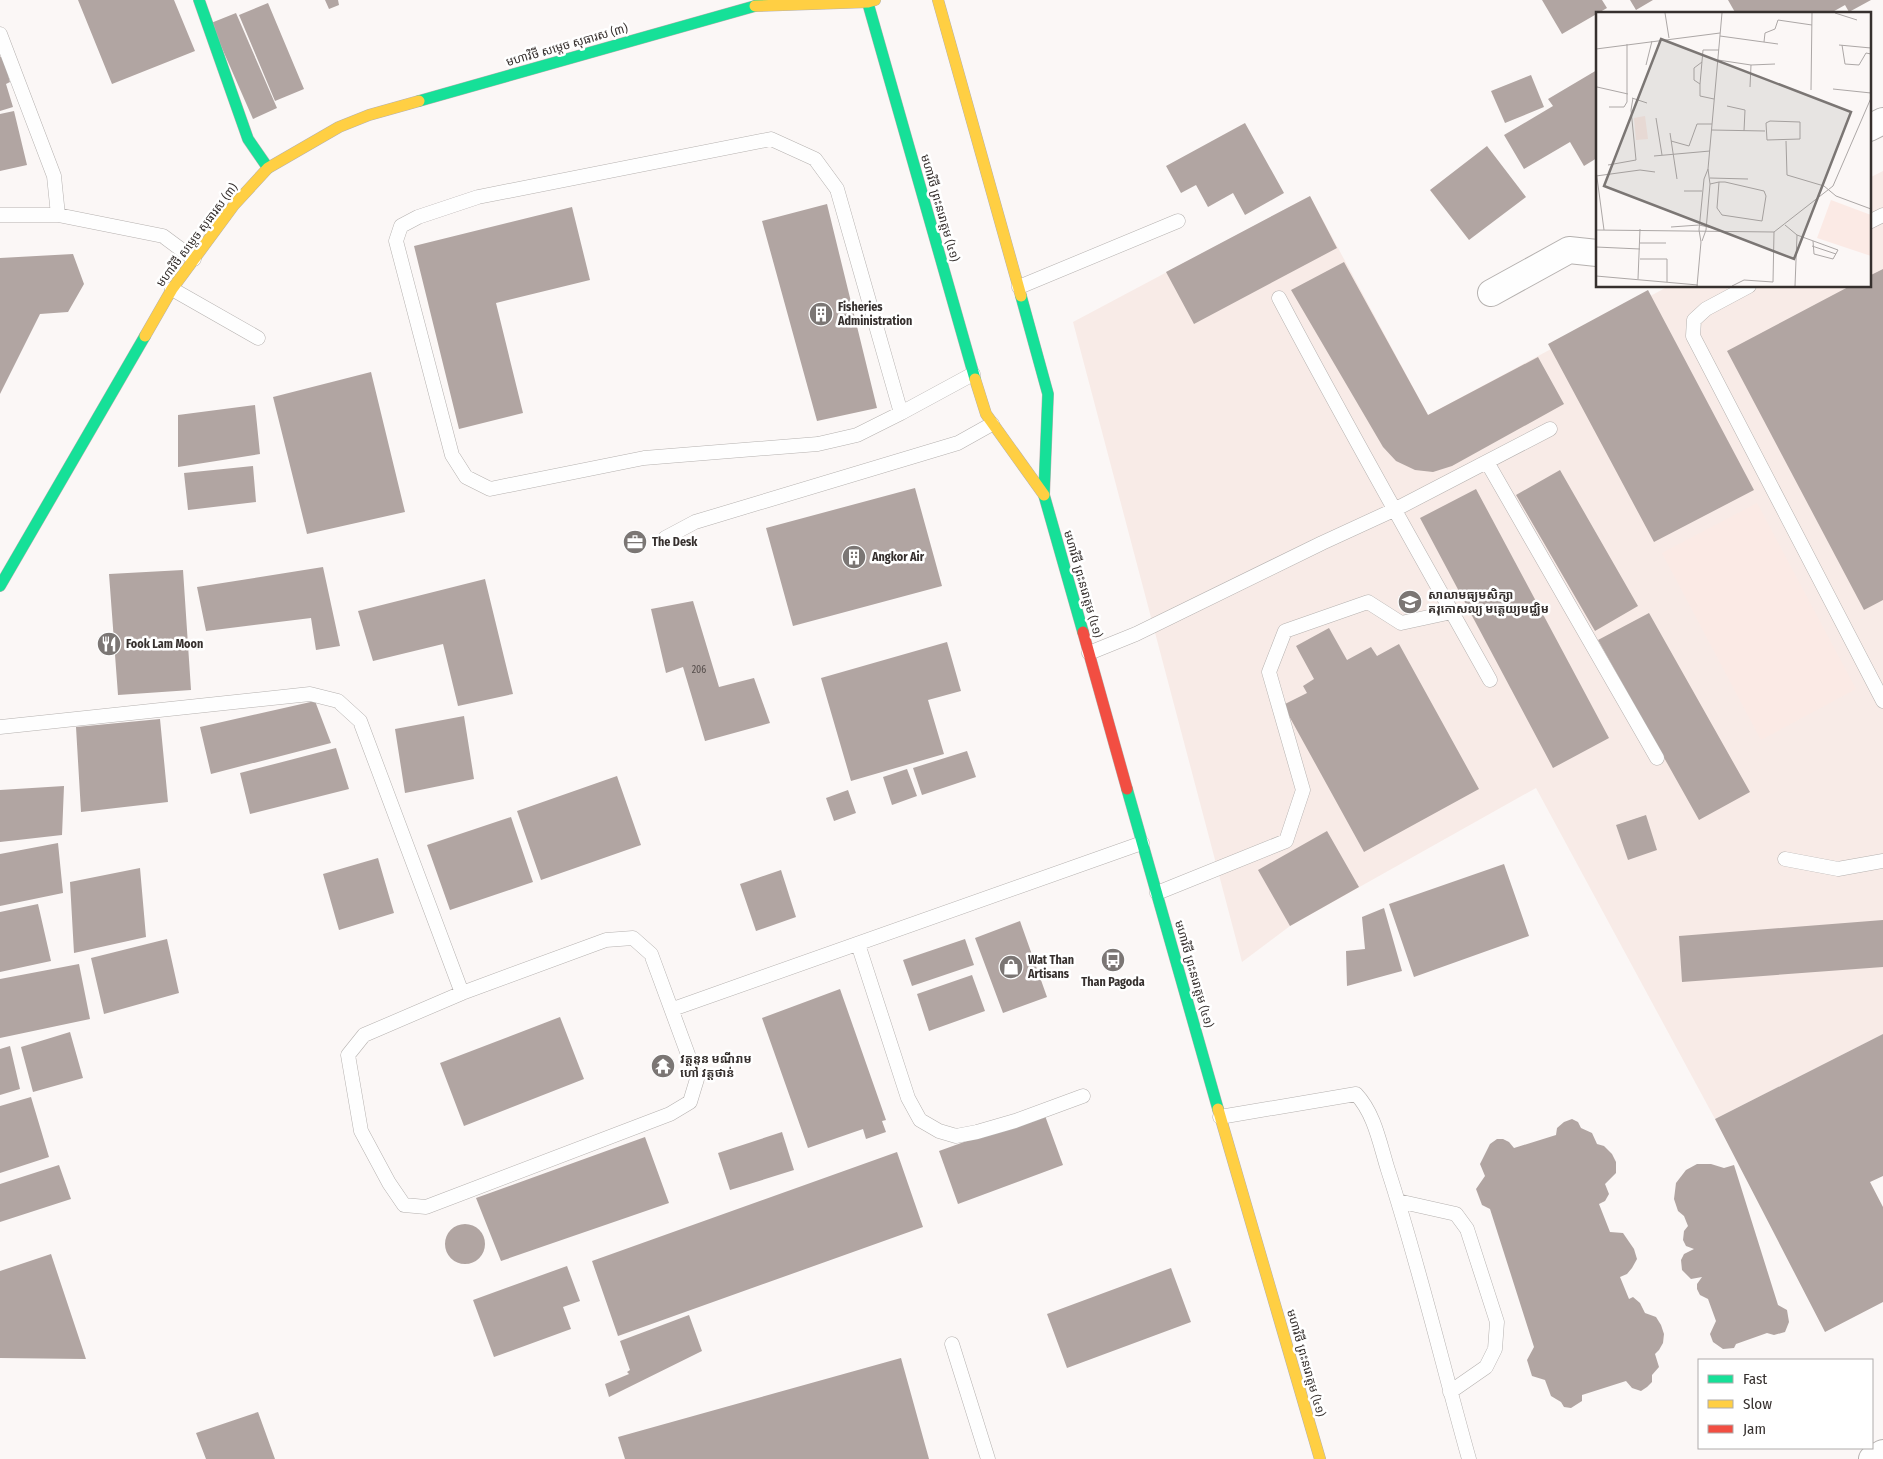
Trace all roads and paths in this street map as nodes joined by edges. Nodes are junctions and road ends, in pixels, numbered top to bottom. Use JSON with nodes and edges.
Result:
{"nodes":[{"id":1,"x":199,"y":0,"type":"edge"},
{"id":2,"x":767,"y":0,"type":"edge"},
{"id":3,"x":938,"y":0,"type":"edge"},
{"id":4,"x":870,"y":1,"type":"edge"},
{"id":5,"x":755,"y":6,"type":"junction"},
{"id":6,"x":0,"y":34,"type":"edge"},
{"id":7,"x":1883,"y":121,"type":"edge"},
{"id":8,"x":1870,"y":128,"type":"edge"},
{"id":9,"x":268,"y":168,"type":"junction"},
{"id":10,"x":58,"y":215,"type":"junction"},
{"id":11,"x":1883,"y":215,"type":"edge"},
{"id":12,"x":0,"y":216,"type":"edge"},
{"id":13,"x":1178,"y":221,"type":"dead end"},
{"id":14,"x":1870,"y":222,"type":"edge"},
{"id":15,"x":1596,"y":253,"type":"edge"},
{"id":16,"x":194,"y":259,"type":"junction"},
{"id":17,"x":1019,"y":287,"type":"junction"},
{"id":18,"x":1745,"y":288,"type":"edge"},
{"id":19,"x":172,"y":289,"type":"junction"},
{"id":20,"x":1490,"y":293,"type":"dead end"},
{"id":21,"x":1279,"y":298,"type":"dead end"},
{"id":22,"x":258,"y":338,"type":"dead end"},
{"id":23,"x":973,"y":374,"type":"junction"},
{"id":24,"x":901,"y":413,"type":"junction"},
{"id":25,"x":992,"y":424,"type":"junction"},
{"id":26,"x":1550,"y":429,"type":"dead end"},
{"id":27,"x":1487,"y":462,"type":"junction"},
{"id":28,"x":1044,"y":495,"type":"junction"},
{"id":29,"x":1396,"y":509,"type":"junction"},
{"id":30,"x":665,"y":538,"type":"dead end"},
{"id":31,"x":0,"y":586,"type":"edge"},
{"id":32,"x":1452,"y":612,"type":"junction"},
{"id":33,"x":1089,"y":653,"type":"junction"},
{"id":34,"x":1490,"y":680,"type":"dead end"},
{"id":35,"x":1883,"y":701,"type":"edge"},
{"id":36,"x":0,"y":727,"type":"edge"},
{"id":37,"x":1657,"y":758,"type":"dead end"},
{"id":38,"x":1142,"y":843,"type":"junction"},
{"id":39,"x":1785,"y":859,"type":"dead end"},
{"id":40,"x":1883,"y":861,"type":"edge"},
{"id":41,"x":1157,"y":893,"type":"junction"},
{"id":42,"x":858,"y":944,"type":"junction"},
{"id":43,"x":462,"y":993,"type":"junction"},
{"id":44,"x":672,"y":1009,"type":"junction"},
{"id":45,"x":1083,"y":1096,"type":"dead end"},
{"id":46,"x":1220,"y":1117,"type":"junction"},
{"id":47,"x":1398,"y":1201,"type":"junction"},
{"id":48,"x":952,"y":1344,"type":"dead end"},
{"id":49,"x":1450,"y":1392,"type":"junction"},
{"id":50,"x":1883,"y":1453,"type":"edge"},
{"id":51,"x":988,"y":1459,"type":"edge"},
{"id":52,"x":1320,"y":1459,"type":"edge"},
{"id":53,"x":1469,"y":1459,"type":"edge"},
{"id":54,"x":1872,"y":1459,"type":"edge"}],
"edges":[{"from":1,"to":9,"type":"main road"},
{"from":2,"to":5,"type":"main road","name":"មហាវិថី សម្តេច សុធារស (៣)"},
{"from":3,"to":17,"type":"main road","name":"មហាវិថី ព្រះនរោត្តម (៤១)"},
{"from":4,"to":5,"type":"main road","name":"មហាវិថី សម្តេច សុធារស (៣)"},
{"from":4,"to":23,"type":"main road","name":"មហាវិថី ព្រះនរោត្តម (៤១)"},
{"from":5,"to":9,"type":"main road","name":"មហាវិថី សម្តេច សុធារស (៣)"},
{"from":6,"to":10,"type":"lane"},
{"from":7,"to":8,"type":"street"},
{"from":9,"to":16,"type":"main road","name":"មហាវិថី សម្តេច សុធារស (៣)"},
{"from":10,"to":12,"type":"lane"},
{"from":10,"to":16,"type":"lane"},
{"from":11,"to":14,"type":"lane"},
{"from":13,"to":17,"type":"lane"},
{"from":15,"to":20,"type":"street"},
{"from":16,"to":19,"type":"main road","name":"មហាវិថី សម្តេច សុធារស (៣)"},
{"from":17,"to":28,"type":"main road","name":"មហាវិថី ព្រះនរោត្តម (៤១)"},
{"from":18,"to":35,"type":"lane"},
{"from":19,"to":22,"type":"lane"},
{"from":19,"to":31,"type":"main road","name":"មហាវិថី សម្តេច សុធារស (៣)"},
{"from":21,"to":29,"type":"lane"},
{"from":23,"to":24,"type":"lane"},
{"from":23,"to":25,"type":"main road","name":"មហាវិថី ព្រះនរោត្តម (៤១)"},
{"from":24,"to":24,"type":"lane"},
{"from":25,"to":28,"type":"main road","name":"មហាវិថី ព្រះនរោត្តម (៤១)"},
{"from":25,"to":30,"type":"lane"},
{"from":26,"to":27,"type":"lane"},
{"from":27,"to":29,"type":"lane"},
{"from":27,"to":37,"type":"lane"},
{"from":28,"to":33,"type":"main road","name":"មហាវិថី ព្រះនរោត្តម (៤១)"},
{"from":29,"to":32,"type":"lane"},
{"from":29,"to":33,"type":"lane"},
{"from":32,"to":34,"type":"lane"},
{"from":32,"to":41,"type":"lane"},
{"from":33,"to":38,"type":"main road","name":"មហាវិថី ព្រះនរោត្តម (៤១)"},
{"from":36,"to":43,"type":"lane"},
{"from":38,"to":41,"type":"main road","name":"មហាវិថី ព្រះនរោត្តម (៤១)"},
{"from":38,"to":42,"type":"lane"},
{"from":39,"to":40,"type":"lane"},
{"from":41,"to":46,"type":"main road","name":"មហាវិថី ព្រះនរោត្តម (៤១)"},
{"from":42,"to":44,"type":"lane"},
{"from":42,"to":45,"type":"lane"},
{"from":43,"to":44,"type":"lane"},
{"from":43,"to":44,"type":"lane"},
{"from":46,"to":47,"type":"lane"},
{"from":46,"to":52,"type":"main road","name":"មហាវិថី ព្រះនរោត្តម (៤១)"},
{"from":47,"to":49,"type":"lane"},
{"from":47,"to":49,"type":"lane"},
{"from":48,"to":51,"type":"lane"},
{"from":49,"to":53,"type":"lane"},
{"from":50,"to":54,"type":"street"}]}
